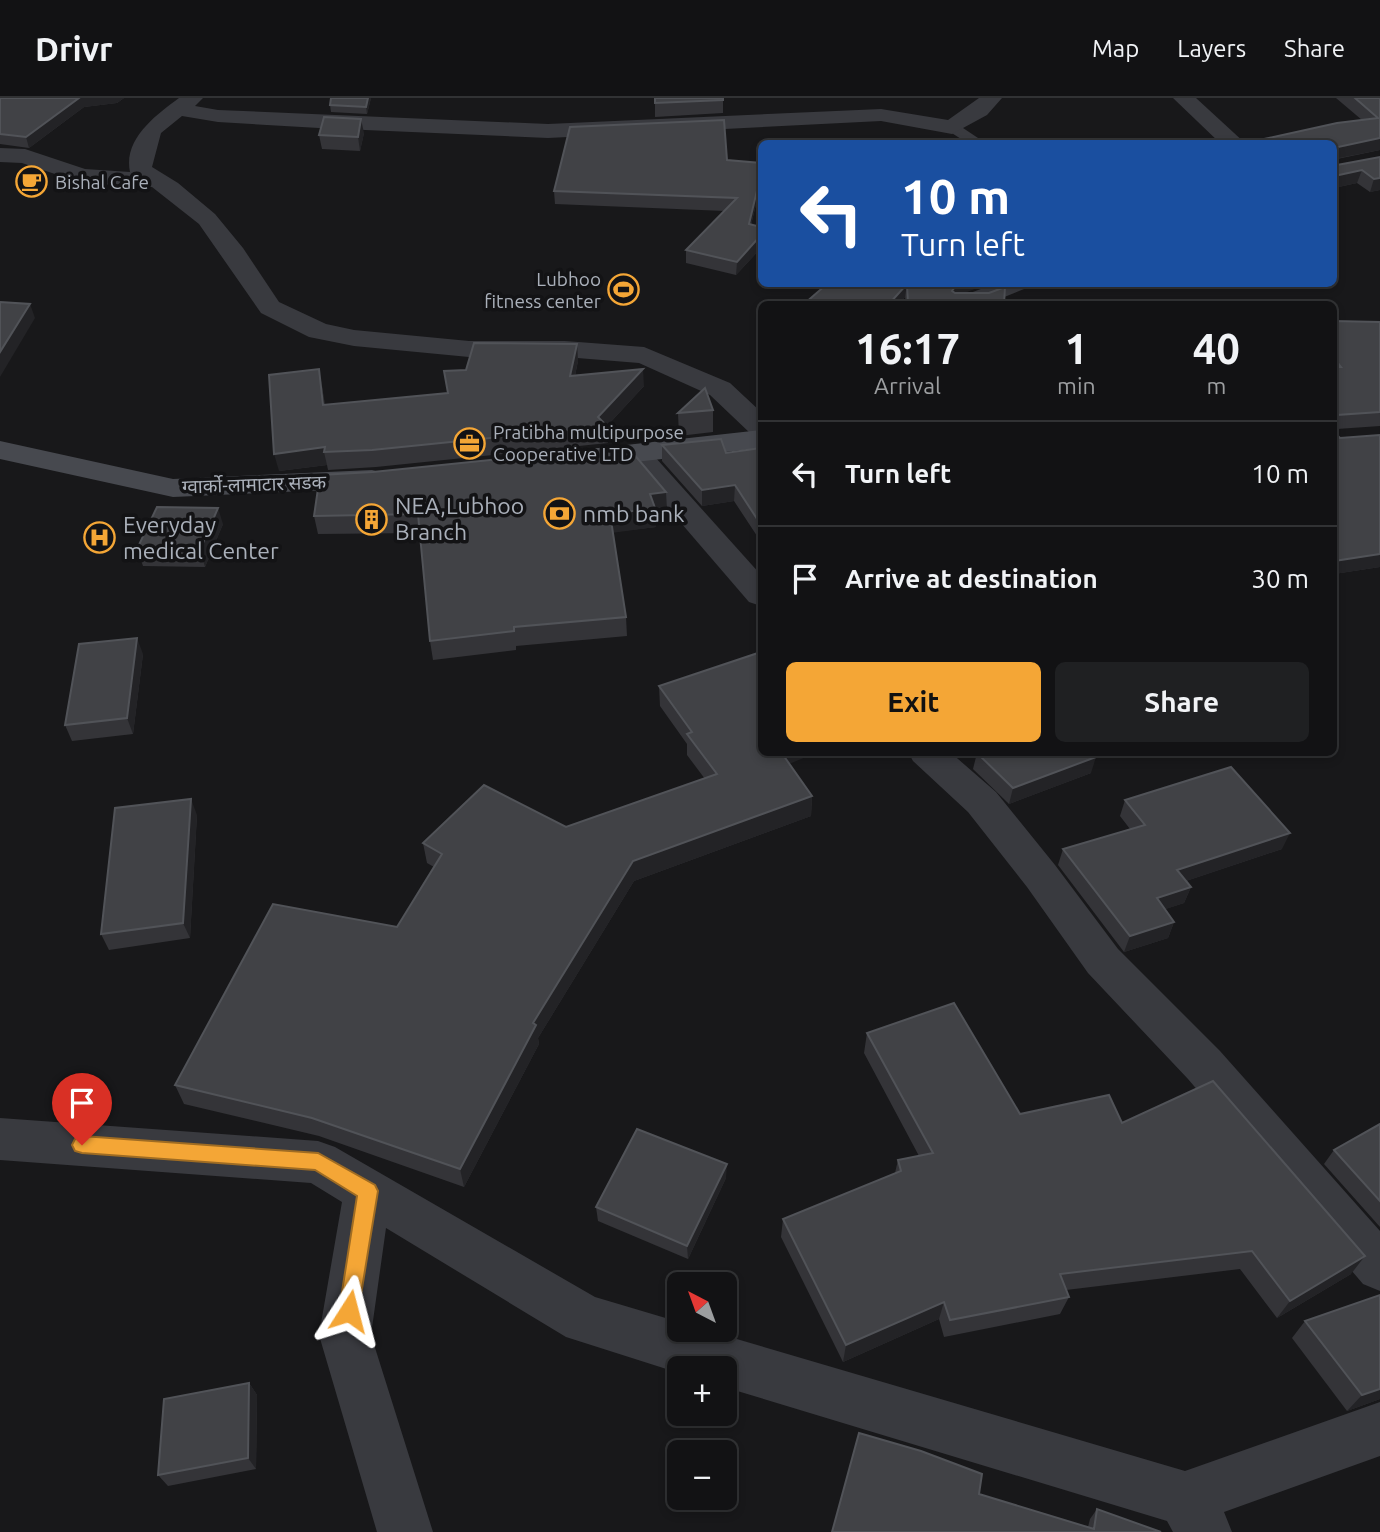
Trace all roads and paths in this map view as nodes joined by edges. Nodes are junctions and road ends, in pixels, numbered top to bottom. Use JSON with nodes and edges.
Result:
{"nodes":[{"id":1,"x":749,"y":98,"type":"edge"},
{"id":2,"x":991,"y":98,"type":"edge"},
{"id":3,"x":1184,"y":98,"type":"edge"},
{"id":4,"x":186,"y":103,"type":"edge"},
{"id":5,"x":754,"y":120,"type":"junction"},
{"id":6,"x":952,"y":127,"type":"junction"},
{"id":7,"x":973,"y":140,"type":"edge"},
{"id":8,"x":1231,"y":140,"type":"edge"},
{"id":9,"x":0,"y":155,"type":"edge"},
{"id":10,"x":158,"y":180,"type":"junction"},
{"id":11,"x":1008,"y":287,"type":"edge"},
{"id":12,"x":973,"y":301,"type":"edge"},
{"id":13,"x":758,"y":425,"type":"edge"},
{"id":14,"x":758,"y":439,"type":"edge"},
{"id":15,"x":0,"y":450,"type":"edge"},
{"id":16,"x":636,"y":453,"type":"junction"},
{"id":17,"x":558,"y":462,"type":"edge"},
{"id":18,"x":402,"y":477,"type":"edge"},
{"id":19,"x":758,"y":592,"type":"edge"},
{"id":20,"x":930,"y":756,"type":"edge"},
{"id":21,"x":0,"y":1139,"type":"edge"},
{"id":22,"x":368,"y":1191,"type":"junction"},
{"id":23,"x":1380,"y":1266,"type":"edge"},
{"id":24,"x":1380,"y":1429,"type":"edge"},
{"id":25,"x":1194,"y":1516,"type":"edge"},
{"id":26,"x":405,"y":1532,"type":"edge"}],
"edges":[{"from":1,"to":5,"type":"street"},
{"from":2,"to":6,"type":"street"},
{"from":3,"to":8,"type":"street"},
{"from":4,"to":5,"type":"street"},
{"from":4,"to":10,"type":"street"},
{"from":5,"to":6,"type":"street"},
{"from":6,"to":7,"type":"lane"},
{"from":9,"to":10,"type":"street"},
{"from":10,"to":13,"type":"street"},
{"from":11,"to":12,"type":"street"},
{"from":14,"to":16,"type":"main road"},
{"from":15,"to":18,"type":"main road","name":"ग्वार्को-लामाटार सडक"},
{"from":16,"to":17,"type":"main road"},
{"from":16,"to":19,"type":"street"},
{"from":20,"to":23,"type":"street"},
{"from":21,"to":22,"type":"street"},
{"from":22,"to":25,"type":"street"},
{"from":22,"to":26,"type":"street"},
{"from":24,"to":25,"type":"street"}]}
